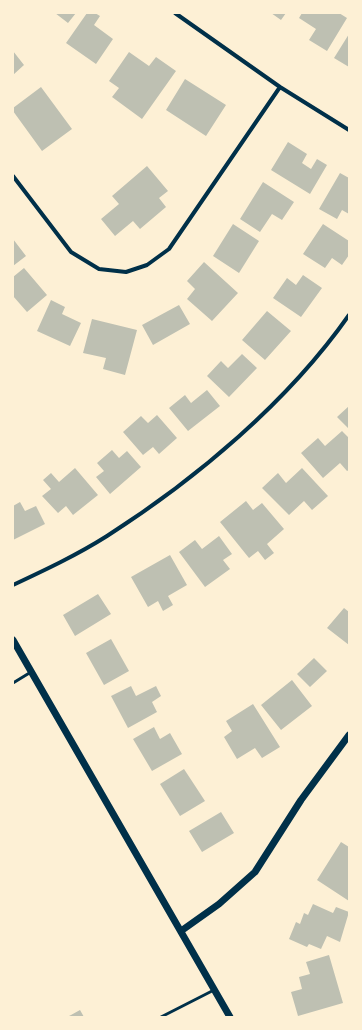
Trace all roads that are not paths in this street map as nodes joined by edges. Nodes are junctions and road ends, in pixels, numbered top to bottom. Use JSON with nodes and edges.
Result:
{"nodes":[{"id":1,"x":175,"y":13,"type":"edge"},
{"id":2,"x":280,"y":87,"type":"junction"},
{"id":3,"x":349,"y":130,"type":"edge"},
{"id":4,"x":13,"y":176,"type":"edge"},
{"id":5,"x":349,"y":315,"type":"edge"},
{"id":6,"x":13,"y":586,"type":"edge"},
{"id":7,"x":13,"y":640,"type":"edge"},
{"id":8,"x":31,"y":672,"type":"junction"},
{"id":9,"x":13,"y":683,"type":"edge"},
{"id":10,"x":349,"y":735,"type":"edge"},
{"id":11,"x":181,"y":931,"type":"junction"},
{"id":12,"x":214,"y":990,"type":"junction"},
{"id":13,"x":161,"y":1017,"type":"edge"},
{"id":14,"x":230,"y":1017,"type":"edge"}],
"edges":[{"from":1,"to":2,"type":"street"},
{"from":2,"to":3,"type":"street"},
{"from":2,"to":4,"type":"street"},
{"from":5,"to":6,"type":"street"},
{"from":7,"to":8,"type":"street"},
{"from":8,"to":9,"type":"lane"},
{"from":8,"to":11,"type":"street"},
{"from":10,"to":11,"type":"street"},
{"from":11,"to":12,"type":"street"},
{"from":12,"to":13,"type":"lane"},
{"from":12,"to":14,"type":"street"}]}
